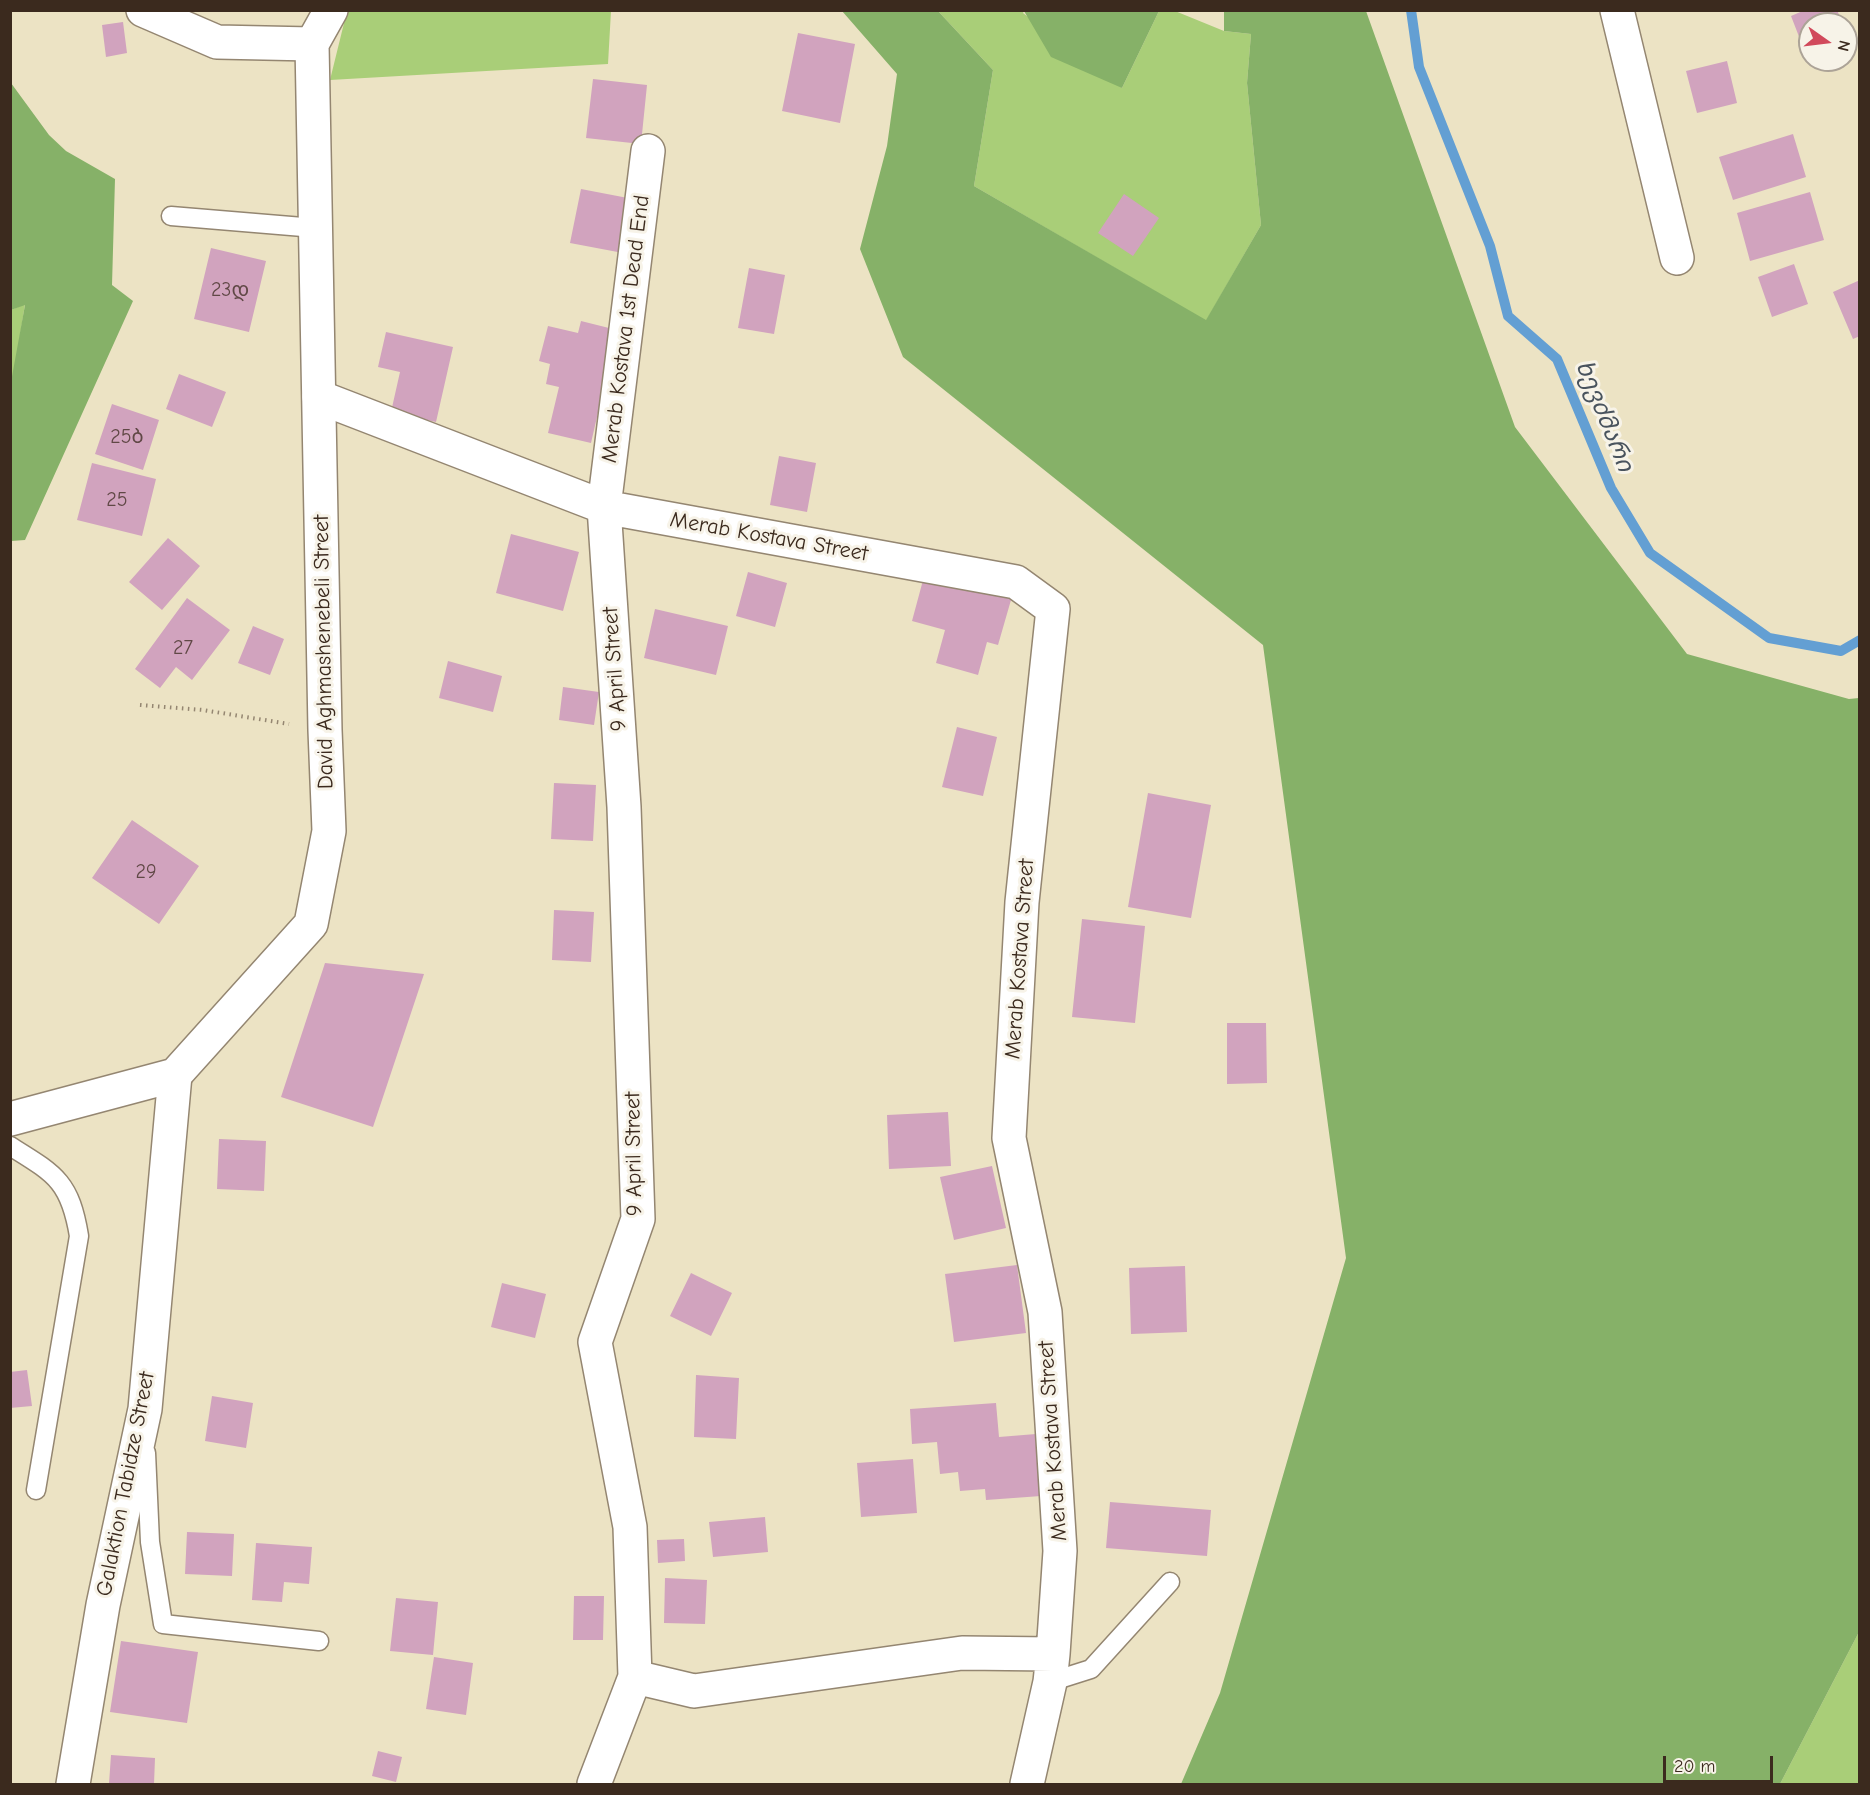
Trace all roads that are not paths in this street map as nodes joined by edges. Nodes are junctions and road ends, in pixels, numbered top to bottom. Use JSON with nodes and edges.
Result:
{"nodes":[{"id":1,"x":143,"y":10,"type":"edge"},
{"id":2,"x":331,"y":10,"type":"edge"},
{"id":3,"x":1617,"y":10,"type":"edge"},
{"id":4,"x":312,"y":44,"type":"junction"},
{"id":5,"x":648,"y":150,"type":"dead end"},
{"id":6,"x":171,"y":216,"type":"dead end"},
{"id":7,"x":315,"y":228,"type":"junction"},
{"id":8,"x":1677,"y":258,"type":"dead end"},
{"id":9,"x":318,"y":396,"type":"junction"},
{"id":10,"x":604,"y":507,"type":"junction"},
{"id":11,"x":175,"y":1075,"type":"junction"},
{"id":12,"x":10,"y":1119,"type":"edge"},
{"id":13,"x":10,"y":1146,"type":"edge"},
{"id":14,"x":145,"y":1409,"type":"junction"},
{"id":15,"x":36,"y":1490,"type":"dead end"},
{"id":16,"x":1170,"y":1582,"type":"dead end"},
{"id":17,"x":319,"y":1641,"type":"dead end"},
{"id":18,"x":1051,"y":1667,"type":"junction"},
{"id":19,"x":634,"y":1677,"type":"junction"},
{"id":20,"x":73,"y":1785,"type":"edge"},
{"id":21,"x":594,"y":1785,"type":"edge"},
{"id":22,"x":1027,"y":1785,"type":"edge"}],
"edges":[{"from":1,"to":4,"type":"street"},
{"from":2,"to":4,"type":"street"},
{"from":3,"to":8,"type":"street"},
{"from":4,"to":7,"type":"street","name":"David Aghmashenebeli Street"},
{"from":5,"to":10,"type":"street","name":"Merab Kostava 1st Dead End"},
{"from":6,"to":7,"type":"lane"},
{"from":7,"to":9,"type":"street","name":"David Aghmashenebeli Street"},
{"from":9,"to":10,"type":"street","name":"Merab Kostava Street"},
{"from":9,"to":11,"type":"street","name":"David Aghmashenebeli Street"},
{"from":10,"to":18,"type":"street","name":"Merab Kostava Street"},
{"from":10,"to":19,"type":"street","name":"9 April Street"},
{"from":11,"to":12,"type":"street"},
{"from":11,"to":14,"type":"street","name":"Galaktion Tabidze Street"},
{"from":13,"to":15,"type":"lane"},
{"from":14,"to":17,"type":"lane"},
{"from":14,"to":20,"type":"street","name":"Galaktion Tabidze Street"},
{"from":16,"to":18,"type":"lane"},
{"from":18,"to":19,"type":"street"},
{"from":18,"to":22,"type":"street"},
{"from":19,"to":21,"type":"street","name":"9 April Street"}]}
